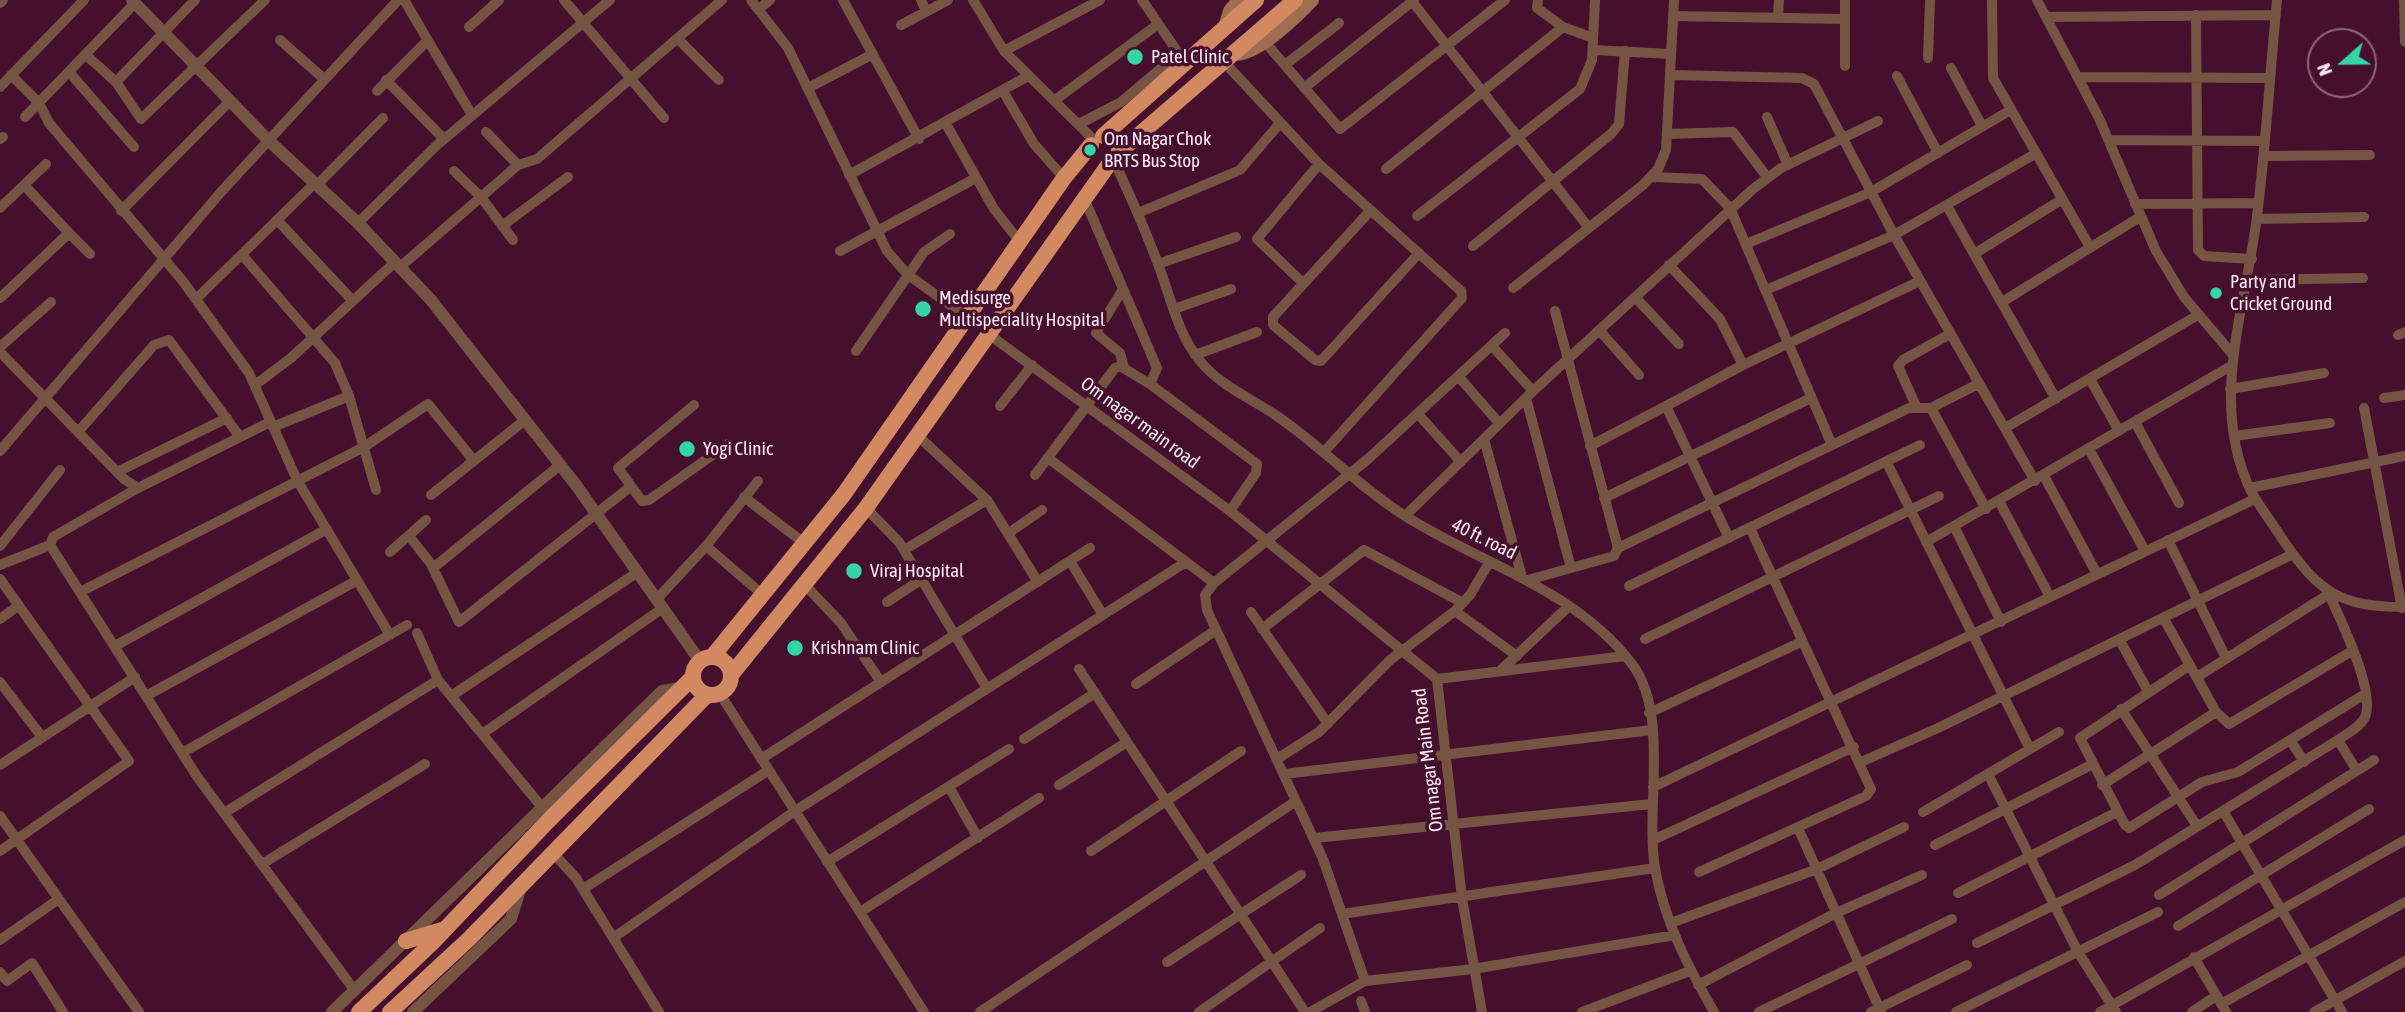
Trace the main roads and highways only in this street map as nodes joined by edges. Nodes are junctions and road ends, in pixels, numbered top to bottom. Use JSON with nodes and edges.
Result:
{"nodes":[{"id":1,"x":1239,"y":0,"type":"edge"},
{"id":2,"x":1256,"y":0,"type":"edge"},
{"id":3,"x":1295,"y":0,"type":"edge"},
{"id":4,"x":1312,"y":0,"type":"edge"},
{"id":5,"x":1225,"y":28,"type":"junction"},
{"id":6,"x":1231,"y":58,"type":"junction"},
{"id":7,"x":1096,"y":141,"type":"junction"},
{"id":8,"x":1114,"y":159,"type":"junction"},
{"id":9,"x":706,"y":659,"type":"junction"},
{"id":10,"x":731,"y":675,"type":"junction"},
{"id":11,"x":687,"y":683,"type":"junction"},
{"id":12,"x":713,"y":695,"type":"junction"},
{"id":13,"x":444,"y":929,"type":"junction"},
{"id":14,"x":406,"y":941,"type":"road end"},
{"id":15,"x":359,"y":1012,"type":"edge"},
{"id":16,"x":390,"y":1012,"type":"edge"}],
"edges":[{"from":1,"to":5,"type":"main road"},
{"from":2,"to":5,"type":"highway"},
{"from":3,"to":6,"type":"highway"},
{"from":4,"to":6,"type":"main road"},
{"from":5,"to":7,"type":"highway"},
{"from":6,"to":8,"type":"highway"},
{"from":7,"to":8,"type":"highway"},
{"from":7,"to":8,"type":"highway"},
{"from":7,"to":9,"type":"highway"},
{"from":8,"to":10,"type":"highway"},
{"from":9,"to":10,"type":"highway"},
{"from":9,"to":11,"type":"highway"},
{"from":10,"to":12,"type":"highway"},
{"from":11,"to":12,"type":"highway"},
{"from":11,"to":13,"type":"highway"},
{"from":12,"to":16,"type":"highway"},
{"from":13,"to":14,"type":"highway"},
{"from":13,"to":15,"type":"highway"}]}
